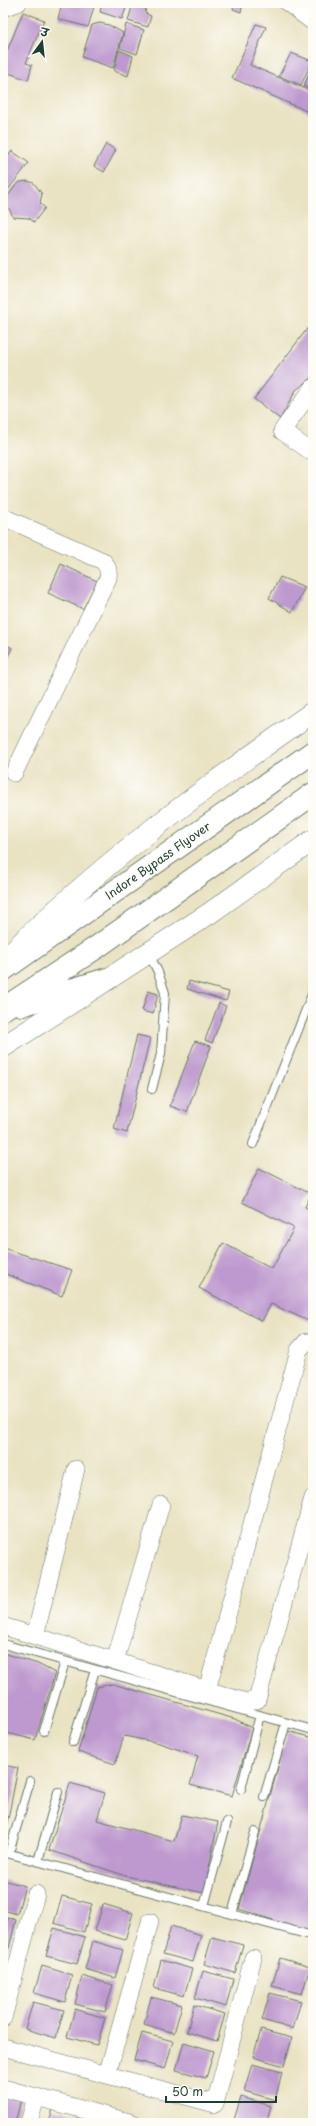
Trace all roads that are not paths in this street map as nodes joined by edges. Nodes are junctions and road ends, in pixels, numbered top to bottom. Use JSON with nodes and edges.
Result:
{"nodes":[{"id":1,"x":18,"y":3,"type":"edge"},
{"id":2,"x":288,"y":3,"type":"edge"},
{"id":3,"x":3,"y":8,"type":"edge"},
{"id":4,"x":313,"y":22,"type":"edge"},
{"id":5,"x":313,"y":388,"type":"edge"},
{"id":6,"x":313,"y":453,"type":"edge"},
{"id":7,"x":3,"y":518,"type":"edge"},
{"id":8,"x":313,"y":712,"type":"edge"},
{"id":9,"x":313,"y":752,"type":"edge"},
{"id":10,"x":14,"y":773,"type":"dead end"},
{"id":11,"x":313,"y":794,"type":"edge"},
{"id":12,"x":313,"y":840,"type":"edge"},
{"id":13,"x":148,"y":952,"type":"junction"},
{"id":14,"x":3,"y":961,"type":"edge"},
{"id":15,"x":3,"y":970,"type":"edge"},
{"id":16,"x":107,"y":979,"type":"junction"},
{"id":17,"x":313,"y":992,"type":"edge"},
{"id":18,"x":3,"y":1010,"type":"edge"},
{"id":19,"x":3,"y":1047,"type":"edge"},
{"id":20,"x":152,"y":1088,"type":"dead end"},
{"id":21,"x":253,"y":1144,"type":"dead end"},
{"id":22,"x":313,"y":1342,"type":"edge"},
{"id":23,"x":76,"y":1469,"type":"dead end"},
{"id":24,"x":313,"y":1498,"type":"edge"},
{"id":25,"x":161,"y":1505,"type":"dead end"},
{"id":26,"x":3,"y":1626,"type":"edge"},
{"id":27,"x":35,"y":1636,"type":"junction"},
{"id":28,"x":3,"y":1644,"type":"edge"},
{"id":29,"x":115,"y":1661,"type":"junction"},
{"id":30,"x":65,"y":1662,"type":"junction"},
{"id":31,"x":95,"y":1670,"type":"junction"},
{"id":32,"x":207,"y":1690,"type":"junction"},
{"id":33,"x":260,"y":1715,"type":"junction"},
{"id":34,"x":286,"y":1723,"type":"junction"},
{"id":35,"x":313,"y":1730,"type":"edge"},
{"id":36,"x":44,"y":1731,"type":"dead end"},
{"id":37,"x":73,"y":1742,"type":"dead end"},
{"id":38,"x":30,"y":1781,"type":"dead end"},
{"id":39,"x":241,"y":1789,"type":"dead end"},
{"id":40,"x":58,"y":1792,"type":"dead end"},
{"id":41,"x":264,"y":1797,"type":"dead end"},
{"id":42,"x":227,"y":1822,"type":"dead end"},
{"id":43,"x":255,"y":1832,"type":"dead end"},
{"id":44,"x":6,"y":1852,"type":"edge"},
{"id":45,"x":38,"y":1861,"type":"junction"},
{"id":46,"x":36,"y":1894,"type":"dead end"},
{"id":47,"x":204,"y":1906,"type":"junction"},
{"id":48,"x":232,"y":1914,"type":"junction"},
{"id":49,"x":150,"y":1922,"type":"dead end"},
{"id":50,"x":313,"y":1936,"type":"edge"},
{"id":51,"x":253,"y":1958,"type":"dead end"},
{"id":52,"x":3,"y":2018,"type":"edge"},
{"id":53,"x":3,"y":2048,"type":"edge"},
{"id":54,"x":108,"y":2076,"type":"junction"},
{"id":55,"x":3,"y":2088,"type":"edge"},
{"id":56,"x":36,"y":2097,"type":"junction"},
{"id":57,"x":126,"y":2122,"type":"edge"},
{"id":58,"x":29,"y":2123,"type":"edge"}],
"edges":[{"from":1,"to":3,"type":"street"},
{"from":2,"to":4,"type":"street"},
{"from":5,"to":6,"type":"street"},
{"from":7,"to":10,"type":"street"},
{"from":8,"to":14,"type":"street"},
{"from":9,"to":15,"type":"highway","name":"Indore Bypass Flyover"},
{"from":11,"to":18,"type":"highway"},
{"from":12,"to":13,"type":"street"},
{"from":13,"to":16,"type":"street"},
{"from":13,"to":20,"type":"lane"},
{"from":16,"to":18,"type":"highway"},
{"from":16,"to":19,"type":"street"},
{"from":17,"to":21,"type":"lane"},
{"from":22,"to":32,"type":"street"},
{"from":23,"to":27,"type":"street"},
{"from":24,"to":32,"type":"street"},
{"from":25,"to":29,"type":"street"},
{"from":26,"to":27,"type":"street"},
{"from":27,"to":29,"type":"street"},
{"from":28,"to":30,"type":"lane"},
{"from":29,"to":32,"type":"street"},
{"from":30,"to":31,"type":"lane"},
{"from":30,"to":36,"type":"lane"},
{"from":31,"to":33,"type":"lane"},
{"from":31,"to":37,"type":"lane"},
{"from":33,"to":34,"type":"lane"},
{"from":33,"to":39,"type":"lane"},
{"from":34,"to":35,"type":"lane"},
{"from":34,"to":41,"type":"lane"},
{"from":38,"to":44,"type":"lane"},
{"from":40,"to":45,"type":"lane"},
{"from":42,"to":47,"type":"lane"},
{"from":43,"to":48,"type":"lane"},
{"from":44,"to":45,"type":"lane"},
{"from":45,"to":47,"type":"lane"},
{"from":46,"to":52,"type":"street"},
{"from":47,"to":48,"type":"lane"},
{"from":48,"to":50,"type":"lane"},
{"from":49,"to":54,"type":"street"},
{"from":51,"to":54,"type":"street"},
{"from":53,"to":54,"type":"street"},
{"from":55,"to":56,"type":"street"},
{"from":56,"to":57,"type":"street"},
{"from":56,"to":58,"type":"street"}]}
